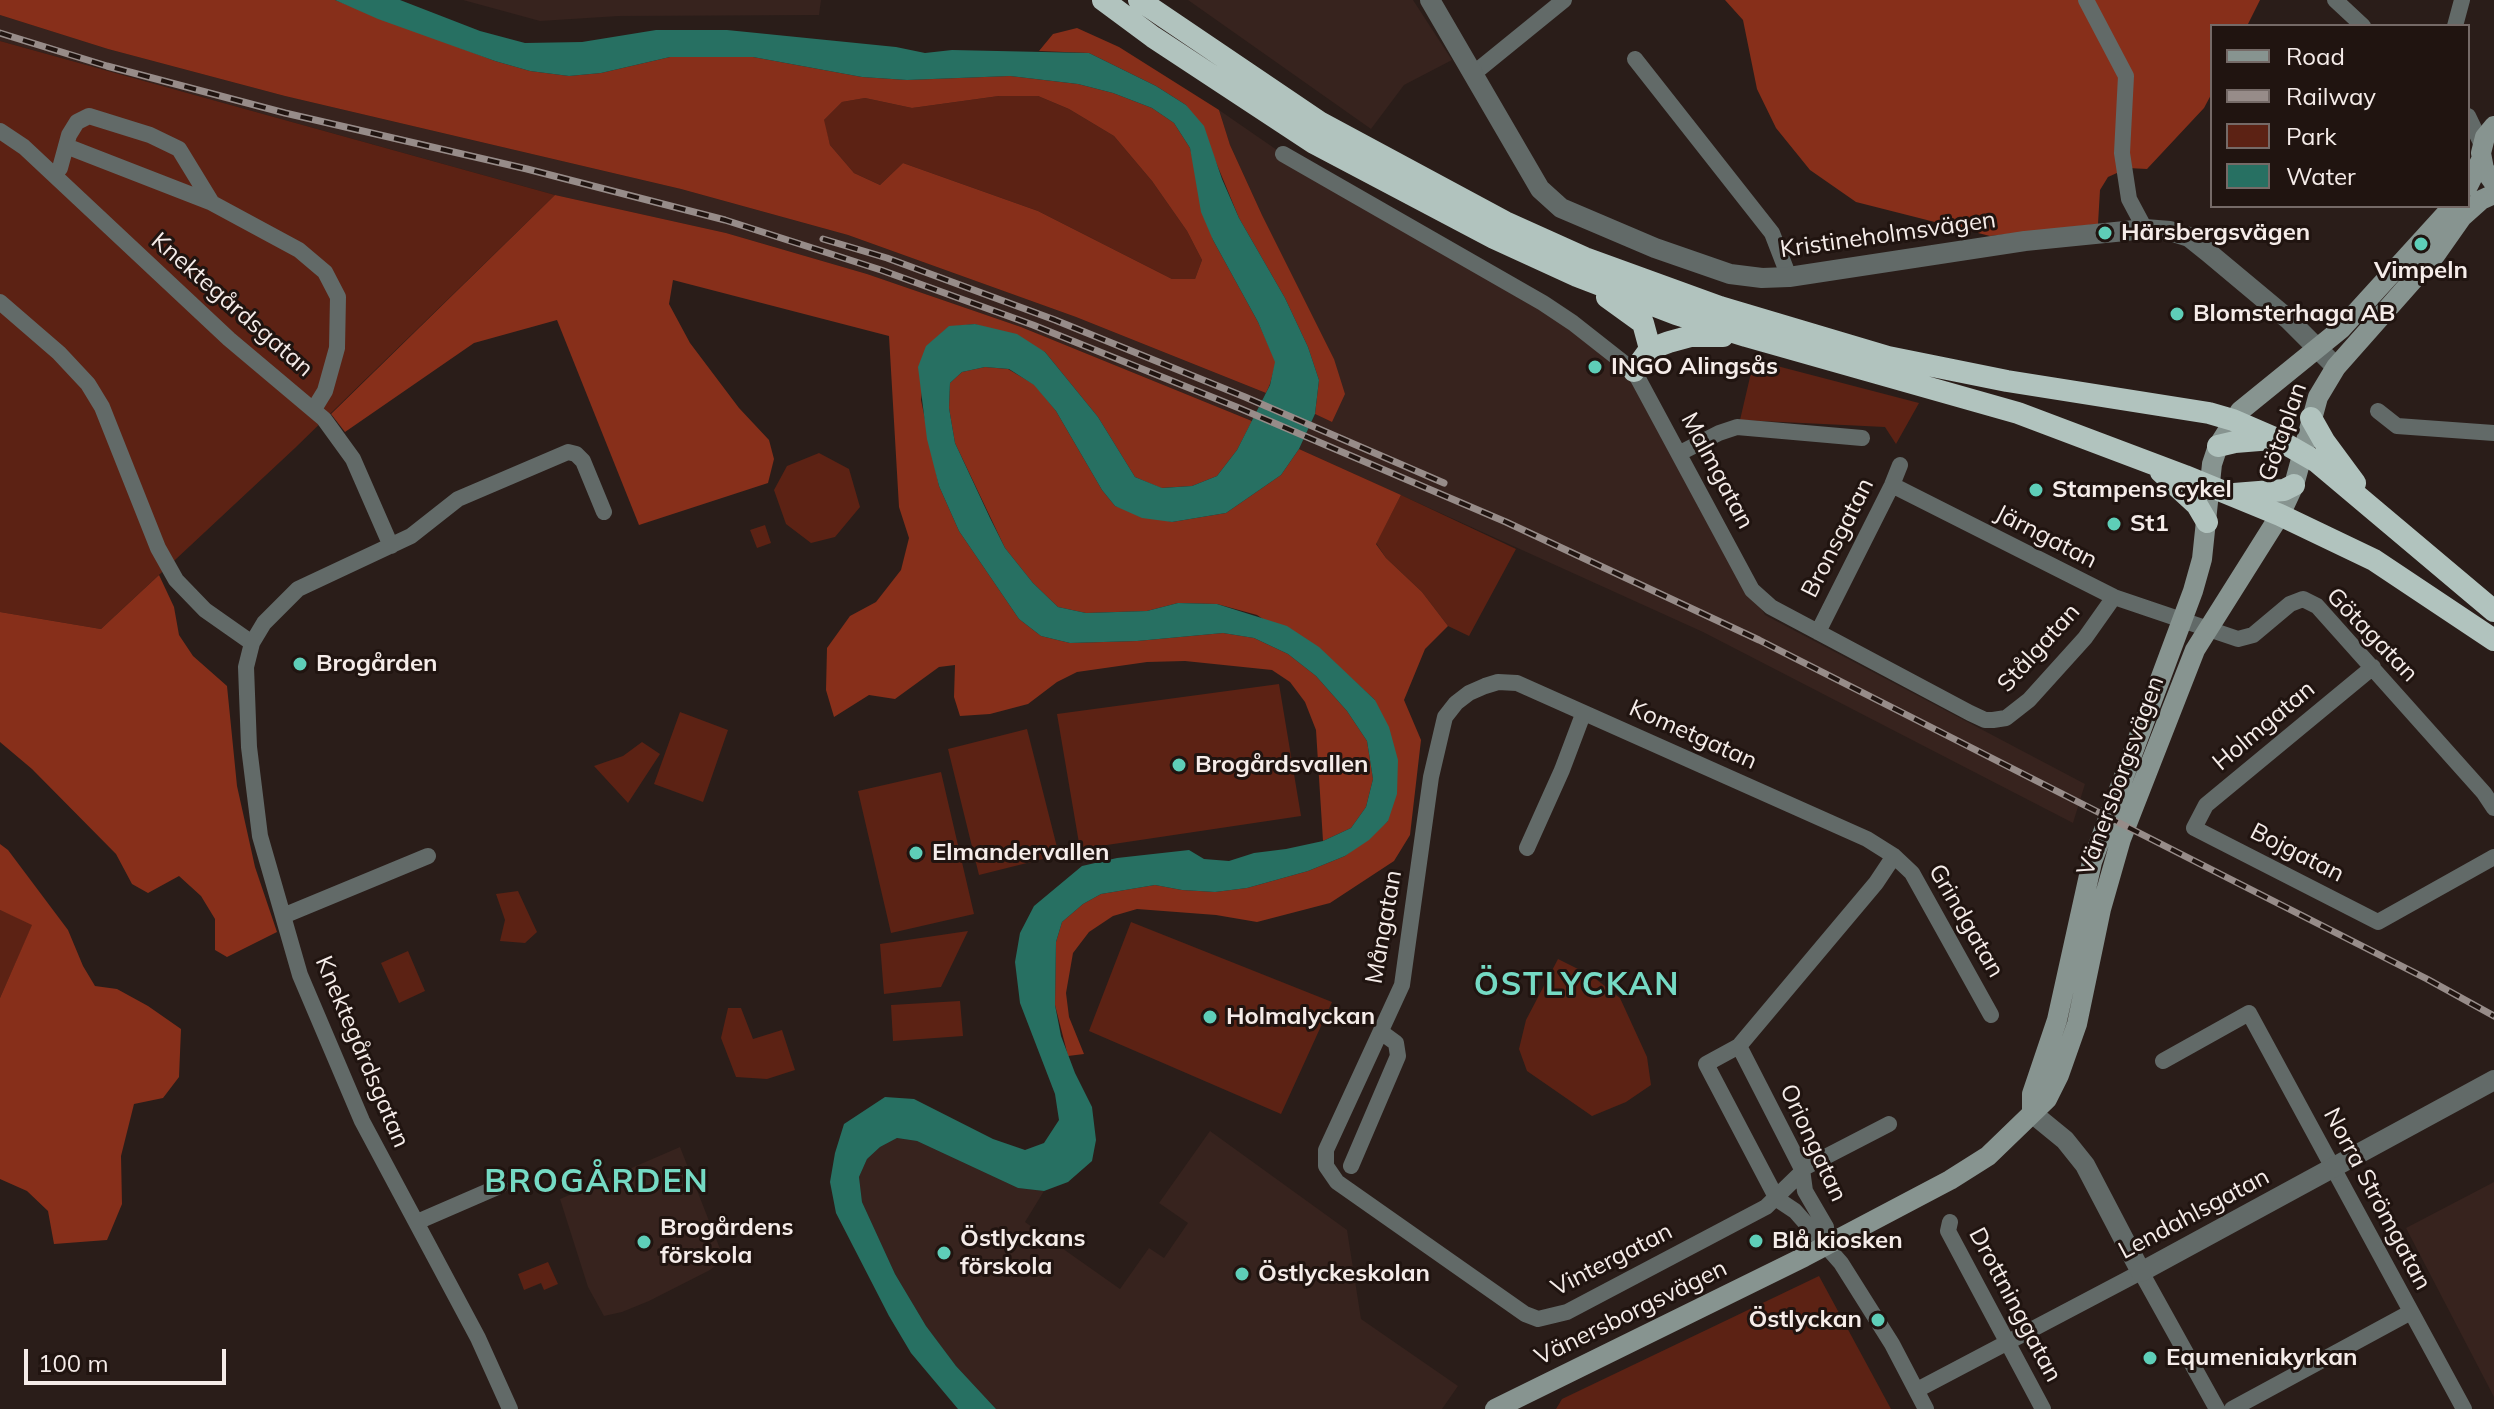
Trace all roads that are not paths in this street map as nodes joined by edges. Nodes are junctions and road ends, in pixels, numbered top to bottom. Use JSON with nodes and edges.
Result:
{"nodes":[{"id":1,"x":1103,"y":0,"type":"edge"},
{"id":2,"x":1139,"y":0,"type":"edge"},
{"id":3,"x":1430,"y":0,"type":"edge"},
{"id":4,"x":1564,"y":0,"type":"edge"},
{"id":5,"x":2086,"y":0,"type":"edge"},
{"id":6,"x":2335,"y":0,"type":"edge"},
{"id":7,"x":2462,"y":0,"type":"edge"},
{"id":8,"x":2361,"y":24,"type":"edge"},
{"id":9,"x":2456,"y":24,"type":"edge"},
{"id":10,"x":1635,"y":59,"type":"dead end"},
{"id":11,"x":1473,"y":74,"type":"junction"},
{"id":12,"x":2470,"y":116,"type":"edge"},
{"id":13,"x":2494,"y":119,"type":"edge"},
{"id":14,"x":2470,"y":122,"type":"edge"},
{"id":15,"x":2494,"y":126,"type":"edge"},
{"id":16,"x":0,"y":131,"type":"edge"},
{"id":17,"x":66,"y":146,"type":"junction"},
{"id":18,"x":2481,"y":153,"type":"junction"},
{"id":19,"x":1283,"y":154,"type":"dead end"},
{"id":20,"x":54,"y":175,"type":"junction"},
{"id":21,"x":2470,"y":181,"type":"edge"},
{"id":22,"x":2494,"y":183,"type":"edge"},
{"id":23,"x":2494,"y":194,"type":"edge"},
{"id":24,"x":212,"y":203,"type":"junction"},
{"id":25,"x":2451,"y":208,"type":"edge"},
{"id":26,"x":2494,"y":208,"type":"edge"},
{"id":27,"x":2145,"y":229,"type":"junction"},
{"id":28,"x":2436,"y":254,"type":"junction"},
{"id":29,"x":1577,"y":276,"type":"junction"},
{"id":30,"x":1789,"y":277,"type":"junction"},
{"id":31,"x":0,"y":302,"type":"edge"},
{"id":32,"x":1746,"y":336,"type":"junction"},
{"id":33,"x":1650,"y":349,"type":"junction"},
{"id":34,"x":2318,"y":350,"type":"junction"},
{"id":35,"x":2336,"y":367,"type":"junction"},
{"id":36,"x":1634,"y":371,"type":"junction"},
{"id":37,"x":314,"y":409,"type":"junction"},
{"id":38,"x":2378,"y":411,"type":"dead end"},
{"id":39,"x":2311,"y":418,"type":"junction"},
{"id":40,"x":2233,"y":420,"type":"junction"},
{"id":41,"x":2494,"y":433,"type":"edge"},
{"id":42,"x":1862,"y":438,"type":"dead end"},
{"id":43,"x":2277,"y":439,"type":"junction"},
{"id":44,"x":2218,"y":446,"type":"junction"},
{"id":45,"x":1680,"y":453,"type":"junction"},
{"id":46,"x":2302,"y":453,"type":"junction"},
{"id":47,"x":2151,"y":464,"type":"junction"},
{"id":48,"x":1900,"y":465,"type":"dead end"},
{"id":49,"x":1892,"y":485,"type":"junction"},
{"id":50,"x":2294,"y":485,"type":"junction"},
{"id":51,"x":2219,"y":491,"type":"junction"},
{"id":52,"x":2363,"y":498,"type":"junction"},
{"id":53,"x":604,"y":512,"type":"dead end"},
{"id":54,"x":2280,"y":515,"type":"junction"},
{"id":55,"x":2207,"y":522,"type":"junction"},
{"id":56,"x":391,"y":546,"type":"junction"},
{"id":57,"x":2114,"y":597,"type":"junction"},
{"id":58,"x":2494,"y":611,"type":"edge"},
{"id":59,"x":2183,"y":620,"type":"junction"},
{"id":60,"x":2209,"y":628,"type":"junction"},
{"id":61,"x":1818,"y":632,"type":"junction"},
{"id":62,"x":2494,"y":640,"type":"edge"},
{"id":63,"x":252,"y":643,"type":"junction"},
{"id":64,"x":2373,"y":667,"type":"junction"},
{"id":65,"x":1469,"y":693,"type":"joint"},
{"id":66,"x":1582,"y":717,"type":"dead end"},
{"id":67,"x":1993,"y":720,"type":"joint"},
{"id":68,"x":2494,"y":808,"type":"edge"},
{"id":69,"x":2194,"y":828,"type":"joint"},
{"id":70,"x":1527,"y":848,"type":"dead end"},
{"id":71,"x":428,"y":856,"type":"dead end"},
{"id":72,"x":1894,"y":856,"type":"junction"},
{"id":73,"x":2494,"y":857,"type":"edge"},
{"id":74,"x":283,"y":916,"type":"junction"},
{"id":75,"x":1991,"y":1015,"type":"dead end"},
{"id":76,"x":1381,"y":1032,"type":"junction"},
{"id":77,"x":1739,"y":1046,"type":"junction"},
{"id":78,"x":2163,"y":1061,"type":"dead end"},
{"id":79,"x":2494,"y":1080,"type":"edge"},
{"id":80,"x":2032,"y":1113,"type":"junction"},
{"id":81,"x":1889,"y":1124,"type":"dead end"},
{"id":82,"x":1326,"y":1166,"type":"joint"},
{"id":83,"x":1351,"y":1166,"type":"dead end"},
{"id":84,"x":2333,"y":1168,"type":"junction"},
{"id":85,"x":1803,"y":1170,"type":"junction"},
{"id":86,"x":500,"y":1186,"type":"dead end"},
{"id":87,"x":1777,"y":1199,"type":"junction"},
{"id":88,"x":417,"y":1222,"type":"junction"},
{"id":89,"x":1950,"y":1222,"type":"dead end"},
{"id":90,"x":1827,"y":1245,"type":"junction"},
{"id":91,"x":2141,"y":1272,"type":"junction"},
{"id":92,"x":2411,"y":1312,"type":"junction"},
{"id":93,"x":2008,"y":1342,"type":"junction"},
{"id":94,"x":1917,"y":1390,"type":"junction"},
{"id":95,"x":510,"y":1409,"type":"edge"},
{"id":96,"x":1495,"y":1409,"type":"edge"},
{"id":97,"x":1926,"y":1409,"type":"edge"},
{"id":98,"x":2043,"y":1409,"type":"edge"},
{"id":99,"x":2217,"y":1409,"type":"edge"},
{"id":100,"x":2232,"y":1409,"type":"edge"},
{"id":101,"x":2464,"y":1409,"type":"edge"}],
"edges":[{"from":1,"to":29,"type":"highway"},
{"from":2,"to":40,"type":"highway"},
{"from":3,"to":11,"type":"street","name":"Kristineholmsvägen"},
{"from":4,"to":11,"type":"street"},
{"from":5,"to":27,"type":"street"},
{"from":6,"to":8,"type":"street"},
{"from":7,"to":9,"type":"street"},
{"from":10,"to":30,"type":"street"},
{"from":11,"to":30,"type":"street","name":"Kristineholmsvägen"},
{"from":12,"to":13,"type":"street"},
{"from":14,"to":18,"type":"street"},
{"from":15,"to":18,"type":"main road"},
{"from":16,"to":20,"type":"street","name":"Knektegårdsgatan"},
{"from":17,"to":20,"type":"street"},
{"from":17,"to":24,"type":"street"},
{"from":17,"to":24,"type":"street"},
{"from":18,"to":21,"type":"main road"},
{"from":18,"to":22,"type":"main road"},
{"from":19,"to":36,"type":"street","name":"Malmgatan"},
{"from":20,"to":37,"type":"street","name":"Knektegårdsgatan"},
{"from":23,"to":28,"type":"main road"},
{"from":24,"to":37,"type":"street"},
{"from":25,"to":34,"type":"main road","name":"Götaplan"},
{"from":26,"to":28,"type":"main road"},
{"from":27,"to":30,"type":"street","name":"Kristineholmsvägen"},
{"from":27,"to":34,"type":"street","name":"Kristineholmsvägen"},
{"from":28,"to":35,"type":"main road","name":"Götaplan"},
{"from":29,"to":32,"type":"highway"},
{"from":29,"to":33,"type":"highway"},
{"from":31,"to":63,"type":"street"},
{"from":32,"to":33,"type":"highway"},
{"from":32,"to":47,"type":"highway"},
{"from":33,"to":36,"type":"highway"},
{"from":34,"to":35,"type":"street","name":"Kristineholmsvägen"},
{"from":34,"to":40,"type":"main road","name":"Götaplan"},
{"from":35,"to":39,"type":"main road","name":"Götaplan"},
{"from":36,"to":45,"type":"street","name":"Malmgatan"},
{"from":37,"to":56,"type":"street","name":"Knektegårdsgatan"},
{"from":38,"to":41,"type":"street"},
{"from":39,"to":46,"type":"main road","name":"Götaplan"},
{"from":39,"to":52,"type":"highway"},
{"from":40,"to":43,"type":"highway"},
{"from":40,"to":44,"type":"main road","name":"Götaplan"},
{"from":42,"to":45,"type":"street"},
{"from":43,"to":44,"type":"highway"},
{"from":43,"to":46,"type":"highway"},
{"from":44,"to":51,"type":"main road","name":"Götaplan"},
{"from":45,"to":61,"type":"street","name":"Malmgatan"},
{"from":46,"to":50,"type":"main road","name":"Götaplan"},
{"from":46,"to":52,"type":"highway"},
{"from":47,"to":51,"type":"highway"},
{"from":47,"to":55,"type":"highway"},
{"from":48,"to":49,"type":"street","name":"Bronsgatan"},
{"from":49,"to":57,"type":"street","name":"Järngatan"},
{"from":49,"to":61,"type":"street","name":"Bronsgatan"},
{"from":50,"to":51,"type":"highway"},
{"from":50,"to":54,"type":"main road","name":"Götaplan"},
{"from":51,"to":54,"type":"highway"},
{"from":51,"to":55,"type":"main road","name":"Götaplan"},
{"from":52,"to":58,"type":"highway"},
{"from":53,"to":56,"type":"street","name":"Knektegårdsgatan"},
{"from":54,"to":60,"type":"main road","name":"Vänersborgsvägen"},
{"from":54,"to":62,"type":"highway"},
{"from":55,"to":59,"type":"main road","name":"Götaplan"},
{"from":56,"to":63,"type":"street","name":"Knektegårdsgatan"},
{"from":57,"to":59,"type":"street","name":"Järngatan"},
{"from":57,"to":67,"type":"street","name":"Stålgatan"},
{"from":59,"to":60,"type":"street","name":"Götagatan"},
{"from":59,"to":80,"type":"main road","name":"Vänersborgsvägen"},
{"from":60,"to":64,"type":"street","name":"Götagatan"},
{"from":60,"to":80,"type":"main road","name":"Vänersborgsvägen"},
{"from":61,"to":67,"type":"street","name":"Malmgatan"},
{"from":63,"to":74,"type":"street","name":"Knektegårdsgatan"},
{"from":64,"to":68,"type":"street","name":"Götagatan"},
{"from":64,"to":69,"type":"street","name":"Holmgatan"},
{"from":65,"to":72,"type":"street","name":"Kometgatan"},
{"from":65,"to":76,"type":"street","name":"Mångatan"},
{"from":66,"to":70,"type":"street"},
{"from":69,"to":73,"type":"street","name":"Bojgatan"},
{"from":71,"to":74,"type":"street"},
{"from":72,"to":75,"type":"street","name":"Grindgatan"},
{"from":72,"to":77,"type":"street","name":"Oriongatan"},
{"from":74,"to":88,"type":"street","name":"Knektegårdsgatan"},
{"from":76,"to":82,"type":"street","name":"Mångatan"},
{"from":76,"to":83,"type":"street"},
{"from":77,"to":85,"type":"street","name":"Oriongatan"},
{"from":77,"to":87,"type":"street","name":"Oriongatan"},
{"from":78,"to":84,"type":"street","name":"Norra Strömgatan"},
{"from":79,"to":84,"type":"street","name":"Lendahlsgatan"},
{"from":80,"to":90,"type":"main road","name":"Vänersborgsvägen"},
{"from":80,"to":91,"type":"street"},
{"from":81,"to":85,"type":"street","name":"Vintergatan"},
{"from":82,"to":87,"type":"street","name":"Vintergatan"},
{"from":84,"to":91,"type":"street","name":"Lendahlsgatan"},
{"from":84,"to":92,"type":"street","name":"Norra Strömgatan"},
{"from":85,"to":87,"type":"street","name":"Vintergatan"},
{"from":85,"to":90,"type":"street","name":"Oriongatan"},
{"from":86,"to":88,"type":"street"},
{"from":87,"to":90,"type":"street","name":"Oriongatan"},
{"from":88,"to":95,"type":"street","name":"Knektegårdsgatan"},
{"from":89,"to":93,"type":"street","name":"Drottninggatan"},
{"from":90,"to":94,"type":"street"},
{"from":90,"to":96,"type":"main road","name":"Vänersborgsvägen"},
{"from":91,"to":93,"type":"street","name":"Lendahlsgatan"},
{"from":91,"to":99,"type":"street"},
{"from":92,"to":100,"type":"street"},
{"from":92,"to":101,"type":"street","name":"Norra Strömgatan"},
{"from":93,"to":94,"type":"street","name":"Lendahlsgatan"},
{"from":93,"to":98,"type":"street","name":"Drottninggatan"},
{"from":94,"to":97,"type":"street"}]}
